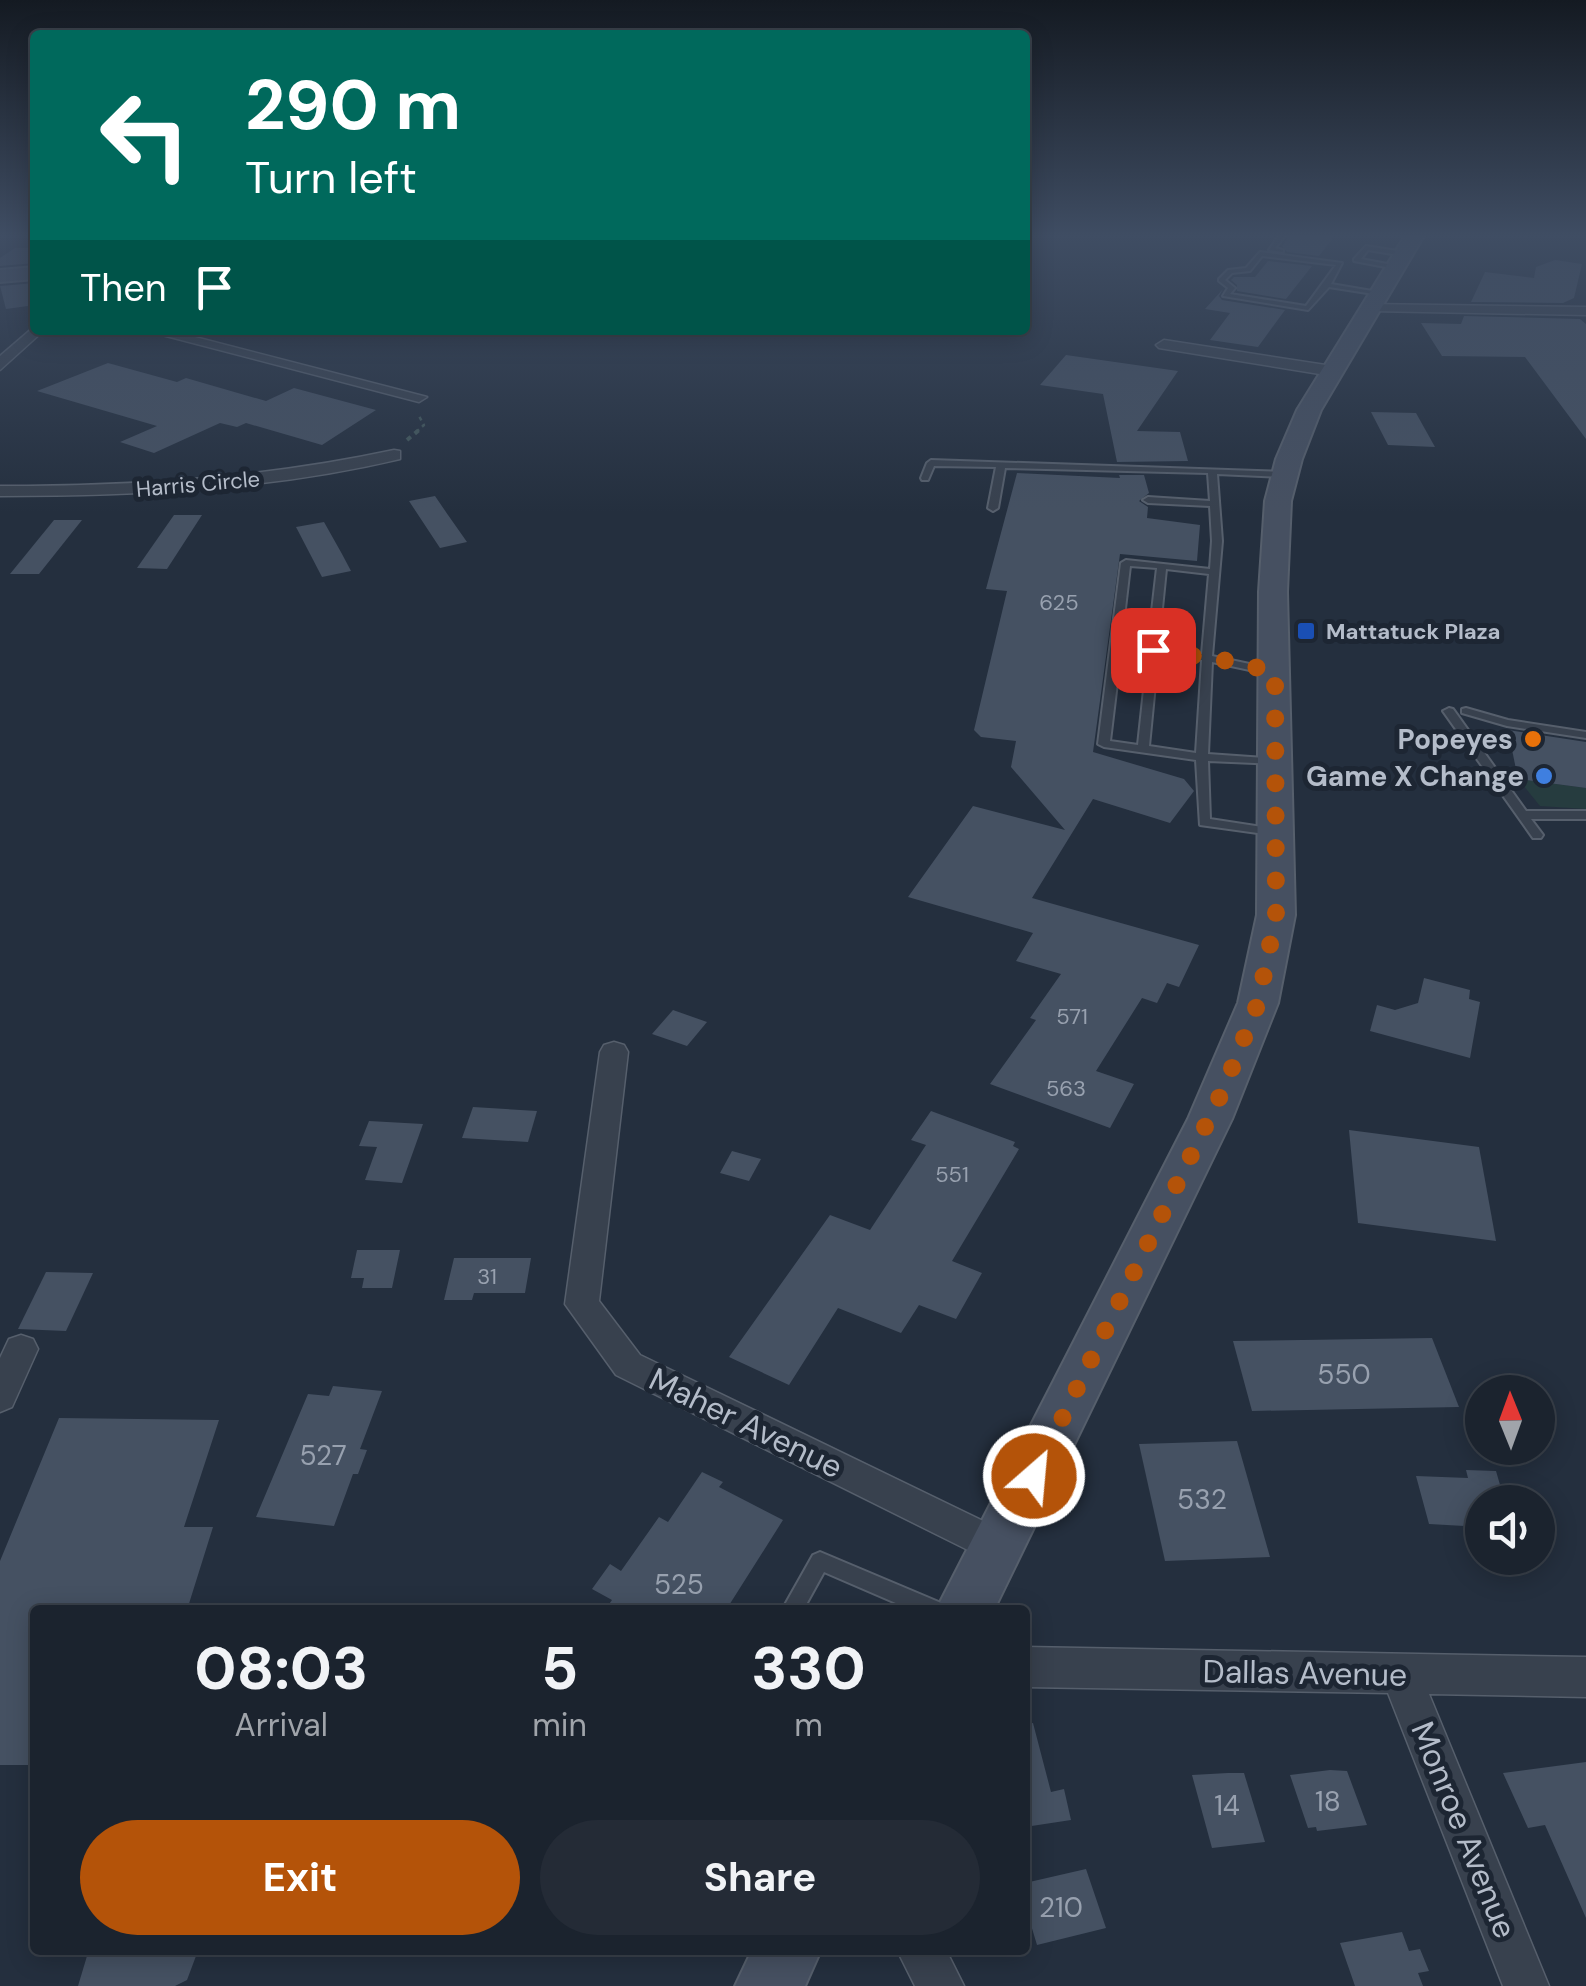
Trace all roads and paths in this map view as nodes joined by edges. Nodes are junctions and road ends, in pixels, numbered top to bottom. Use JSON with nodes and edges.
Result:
{"nodes":[{"id":1,"x":1359,"y":327,"type":"edge"},
{"id":2,"x":31,"y":335,"type":"edge"},
{"id":3,"x":170,"y":335,"type":"edge"},
{"id":4,"x":1164,"y":346,"type":"dead end"},
{"id":5,"x":0,"y":365,"type":"edge"},
{"id":6,"x":1332,"y":371,"type":"junction"},
{"id":7,"x":420,"y":397,"type":"joint"},
{"id":8,"x":394,"y":455,"type":"joint"},
{"id":9,"x":1001,"y":465,"type":"junction"},
{"id":10,"x":1212,"y":471,"type":"junction"},
{"id":11,"x":1284,"y":474,"type":"junction"},
{"id":12,"x":924,"y":478,"type":"dead end"},
{"id":13,"x":0,"y":491,"type":"edge"},
{"id":14,"x":1148,"y":500,"type":"dead end"},
{"id":15,"x":1214,"y":504,"type":"junction"},
{"id":16,"x":994,"y":508,"type":"dead end"},
{"id":17,"x":1162,"y":566,"type":"junction"},
{"id":18,"x":1215,"y":572,"type":"junction"},
{"id":19,"x":1116,"y":646,"type":"junction"},
{"id":20,"x":1153,"y":650,"type":"junction"},
{"id":21,"x":1207,"y":658,"type":"junction"},
{"id":22,"x":1275,"y":673,"type":"junction"},
{"id":23,"x":1466,"y":710,"type":"dead end"},
{"id":24,"x":1449,"y":711,"type":"dead end"},
{"id":25,"x":1586,"y":735,"type":"edge"},
{"id":26,"x":1143,"y":749,"type":"junction"},
{"id":27,"x":1202,"y":757,"type":"junction"},
{"id":28,"x":1276,"y":761,"type":"junction"},
{"id":29,"x":1522,"y":815,"type":"junction"},
{"id":30,"x":1586,"y":815,"type":"edge"},
{"id":31,"x":1276,"y":834,"type":"junction"},
{"id":32,"x":1536,"y":835,"type":"dead end"},
{"id":33,"x":614,"y":1052,"type":"dead end"},
{"id":34,"x":21,"y":1349,"type":"dead end"},
{"id":35,"x":0,"y":1397,"type":"edge"},
{"id":36,"x":998,"y":1547,"type":"junction"},
{"id":37,"x":795,"y":1605,"type":"edge"},
{"id":38,"x":922,"y":1605,"type":"edge"},
{"id":39,"x":968,"y":1605,"type":"edge"},
{"id":40,"x":1030,"y":1667,"type":"edge"},
{"id":41,"x":1401,"y":1675,"type":"junction"},
{"id":42,"x":1586,"y":1677,"type":"edge"},
{"id":43,"x":785,"y":1955,"type":"edge"},
{"id":44,"x":923,"y":1955,"type":"edge"},
{"id":45,"x":769,"y":1986,"type":"edge"},
{"id":46,"x":941,"y":1986,"type":"edge"},
{"id":47,"x":1526,"y":1986,"type":"edge"}],
"edges":[{"from":1,"to":6,"type":"main road"},
{"from":2,"to":5,"type":"street"},
{"from":3,"to":7,"type":"street"},
{"from":4,"to":6,"type":"street"},
{"from":6,"to":11,"type":"main road"},
{"from":7,"to":8,"type":"path"},
{"from":8,"to":13,"type":"street","name":"Harris Circle"},
{"from":9,"to":10,"type":"lane"},
{"from":9,"to":12,"type":"lane"},
{"from":9,"to":16,"type":"lane"},
{"from":10,"to":11,"type":"lane"},
{"from":10,"to":15,"type":"lane"},
{"from":11,"to":22,"type":"main road"},
{"from":14,"to":15,"type":"lane"},
{"from":15,"to":18,"type":"lane"},
{"from":17,"to":18,"type":"lane"},
{"from":17,"to":19,"type":"lane"},
{"from":17,"to":20,"type":"lane"},
{"from":18,"to":21,"type":"lane"},
{"from":19,"to":20,"type":"lane"},
{"from":19,"to":26,"type":"lane"},
{"from":20,"to":21,"type":"lane"},
{"from":20,"to":26,"type":"lane"},
{"from":21,"to":22,"type":"lane"},
{"from":21,"to":27,"type":"lane"},
{"from":22,"to":28,"type":"main road"},
{"from":23,"to":25,"type":"lane"},
{"from":24,"to":29,"type":"lane"},
{"from":26,"to":27,"type":"lane"},
{"from":27,"to":28,"type":"lane"},
{"from":27,"to":31,"type":"lane"},
{"from":28,"to":31,"type":"main road"},
{"from":29,"to":30,"type":"lane"},
{"from":29,"to":32,"type":"lane"},
{"from":31,"to":36,"type":"main road"},
{"from":33,"to":36,"type":"street","name":"Maher Avenue"},
{"from":34,"to":35,"type":"street"},
{"from":36,"to":39,"type":"main road"},
{"from":37,"to":38,"type":"lane"},
{"from":40,"to":41,"type":"street","name":"Dallas Avenue"},
{"from":41,"to":42,"type":"street","name":"Dallas Avenue"},
{"from":41,"to":47,"type":"street","name":"Monroe Avenue"},
{"from":43,"to":45,"type":"main road"},
{"from":44,"to":46,"type":"street"}]}
